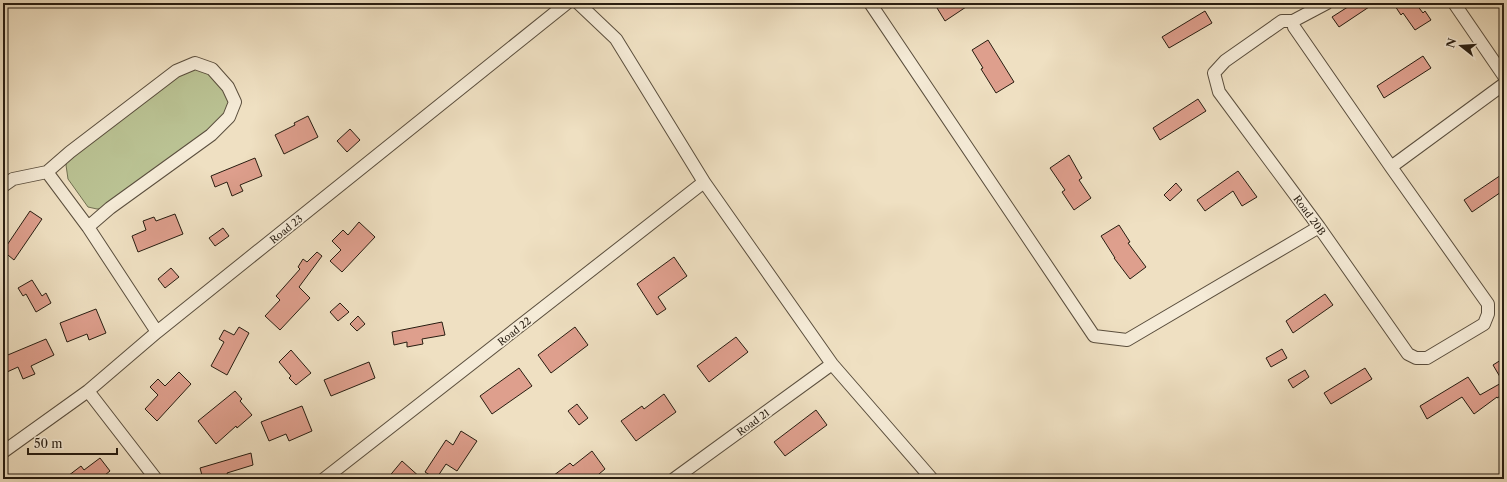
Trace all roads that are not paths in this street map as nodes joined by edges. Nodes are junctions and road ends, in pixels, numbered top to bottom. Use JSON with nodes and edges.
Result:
{"nodes":[{"id":1,"x":567,"y":3,"type":"edge"},
{"id":2,"x":578,"y":3,"type":"edge"},
{"id":3,"x":870,"y":3,"type":"edge"},
{"id":4,"x":1327,"y":3,"type":"edge"},
{"id":5,"x":1454,"y":3,"type":"edge"},
{"id":6,"x":1294,"y":21,"type":"junction"},
{"id":7,"x":1504,"y":76,"type":"edge"},
{"id":8,"x":1504,"y":84,"type":"edge"},
{"id":9,"x":1391,"y":167,"type":"junction"},
{"id":10,"x":47,"y":172,"type":"junction"},
{"id":11,"x":704,"y":182,"type":"junction"},
{"id":12,"x":3,"y":186,"type":"edge"},
{"id":13,"x":88,"y":227,"type":"junction"},
{"id":14,"x":1319,"y":227,"type":"junction"},
{"id":15,"x":157,"y":332,"type":"junction"},
{"id":16,"x":832,"y":364,"type":"junction"},
{"id":17,"x":88,"y":391,"type":"junction"},
{"id":18,"x":3,"y":452,"type":"edge"},
{"id":19,"x":156,"y":479,"type":"edge"},
{"id":20,"x":324,"y":479,"type":"edge"},
{"id":21,"x":674,"y":479,"type":"edge"},
{"id":22,"x":932,"y":479,"type":"edge"}],
"edges":[{"from":1,"to":15,"type":"street","name":"Road 23"},
{"from":2,"to":11,"type":"street"},
{"from":3,"to":14,"type":"street"},
{"from":4,"to":6,"type":"street"},
{"from":5,"to":7,"type":"street"},
{"from":6,"to":9,"type":"street","name":"Road 20B"},
{"from":6,"to":14,"type":"street","name":"Road 20B"},
{"from":8,"to":9,"type":"street"},
{"from":9,"to":14,"type":"street","name":"Road 20B"},
{"from":10,"to":12,"type":"street"},
{"from":10,"to":13,"type":"street"},
{"from":10,"to":13,"type":"street"},
{"from":11,"to":16,"type":"street"},
{"from":11,"to":20,"type":"street","name":"Road 22"},
{"from":13,"to":15,"type":"street"},
{"from":15,"to":17,"type":"street","name":"Road 23"},
{"from":16,"to":21,"type":"street","name":"Road 21"},
{"from":16,"to":22,"type":"street"},
{"from":17,"to":18,"type":"street","name":"Road 23"},
{"from":17,"to":19,"type":"street"}]}
